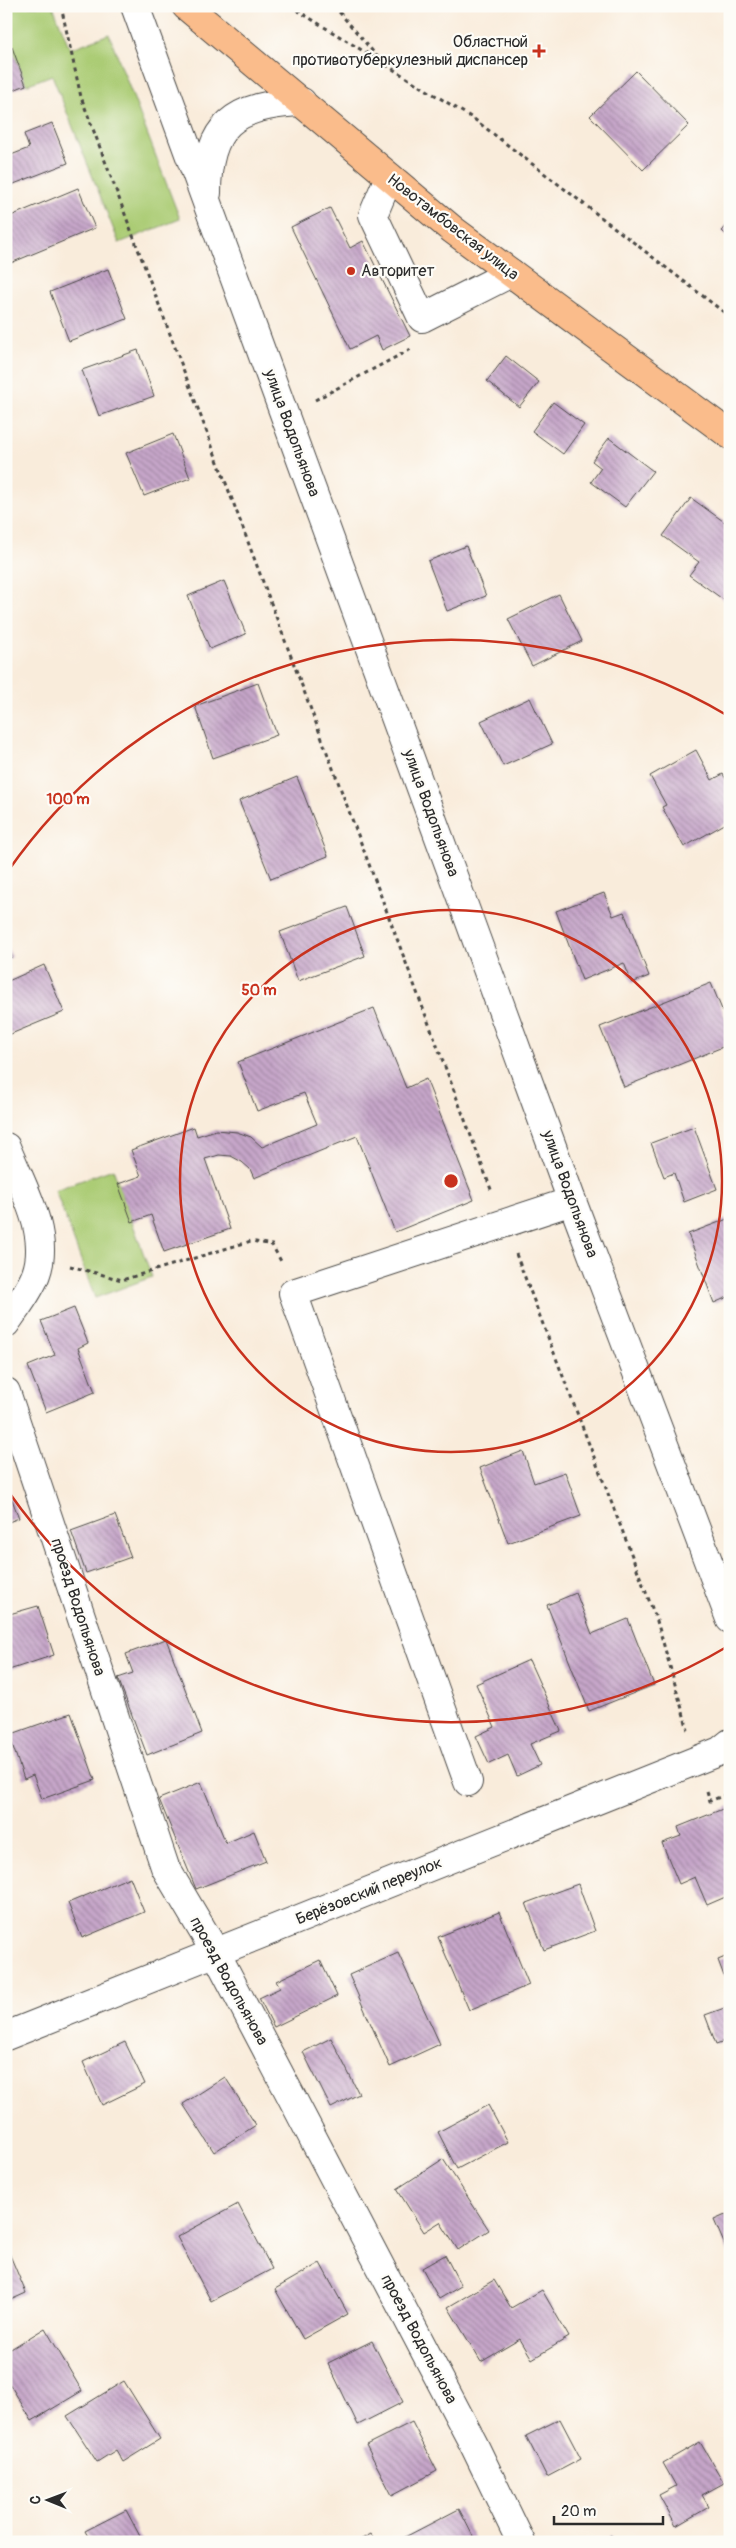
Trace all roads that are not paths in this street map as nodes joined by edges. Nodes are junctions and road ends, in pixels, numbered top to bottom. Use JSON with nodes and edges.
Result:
{"nodes":[{"id":1,"x":135,"y":6,"type":"edge"},
{"id":2,"x":196,"y":8,"type":"edge"},
{"id":3,"x":302,"y":102,"type":"junction"},
{"id":4,"x":389,"y":177,"type":"junction"},
{"id":5,"x":207,"y":202,"type":"junction"},
{"id":6,"x":511,"y":273,"type":"junction"},
{"id":7,"x":730,"y":436,"type":"edge"},
{"id":8,"x":6,"y":1147,"type":"edge"},
{"id":9,"x":572,"y":1201,"type":"junction"},
{"id":10,"x":6,"y":1323,"type":"edge"},
{"id":11,"x":6,"y":1392,"type":"edge"},
{"id":12,"x":730,"y":1619,"type":"edge"},
{"id":13,"x":730,"y":1743,"type":"edge"},
{"id":14,"x":468,"y":1782,"type":"dead end"},
{"id":15,"x":216,"y":1953,"type":"junction"},
{"id":16,"x":6,"y":2036,"type":"edge"},
{"id":17,"x":521,"y":2542,"type":"edge"}],
"edges":[{"from":1,"to":5,"type":"street","name":"улица Водопьянова"},
{"from":2,"to":3,"type":"main road","name":"Новотамбовская улица"},
{"from":3,"to":4,"type":"main road","name":"Новотамбовская улица"},
{"from":3,"to":5,"type":"street"},
{"from":4,"to":6,"type":"main road","name":"Новотамбовская улица"},
{"from":4,"to":6,"type":"street"},
{"from":5,"to":9,"type":"street","name":"улица Водопьянова"},
{"from":6,"to":7,"type":"main road","name":"Новотамбовская улица"},
{"from":8,"to":10,"type":"street"},
{"from":9,"to":12,"type":"street","name":"улица Водопьянова"},
{"from":9,"to":14,"type":"street"},
{"from":11,"to":15,"type":"street","name":"проезд Водопьянова"},
{"from":13,"to":15,"type":"street","name":"Берёзовский переулок"},
{"from":15,"to":16,"type":"street","name":"Берёзовский переулок"},
{"from":15,"to":17,"type":"street","name":"проезд Водопьянова"}]}
